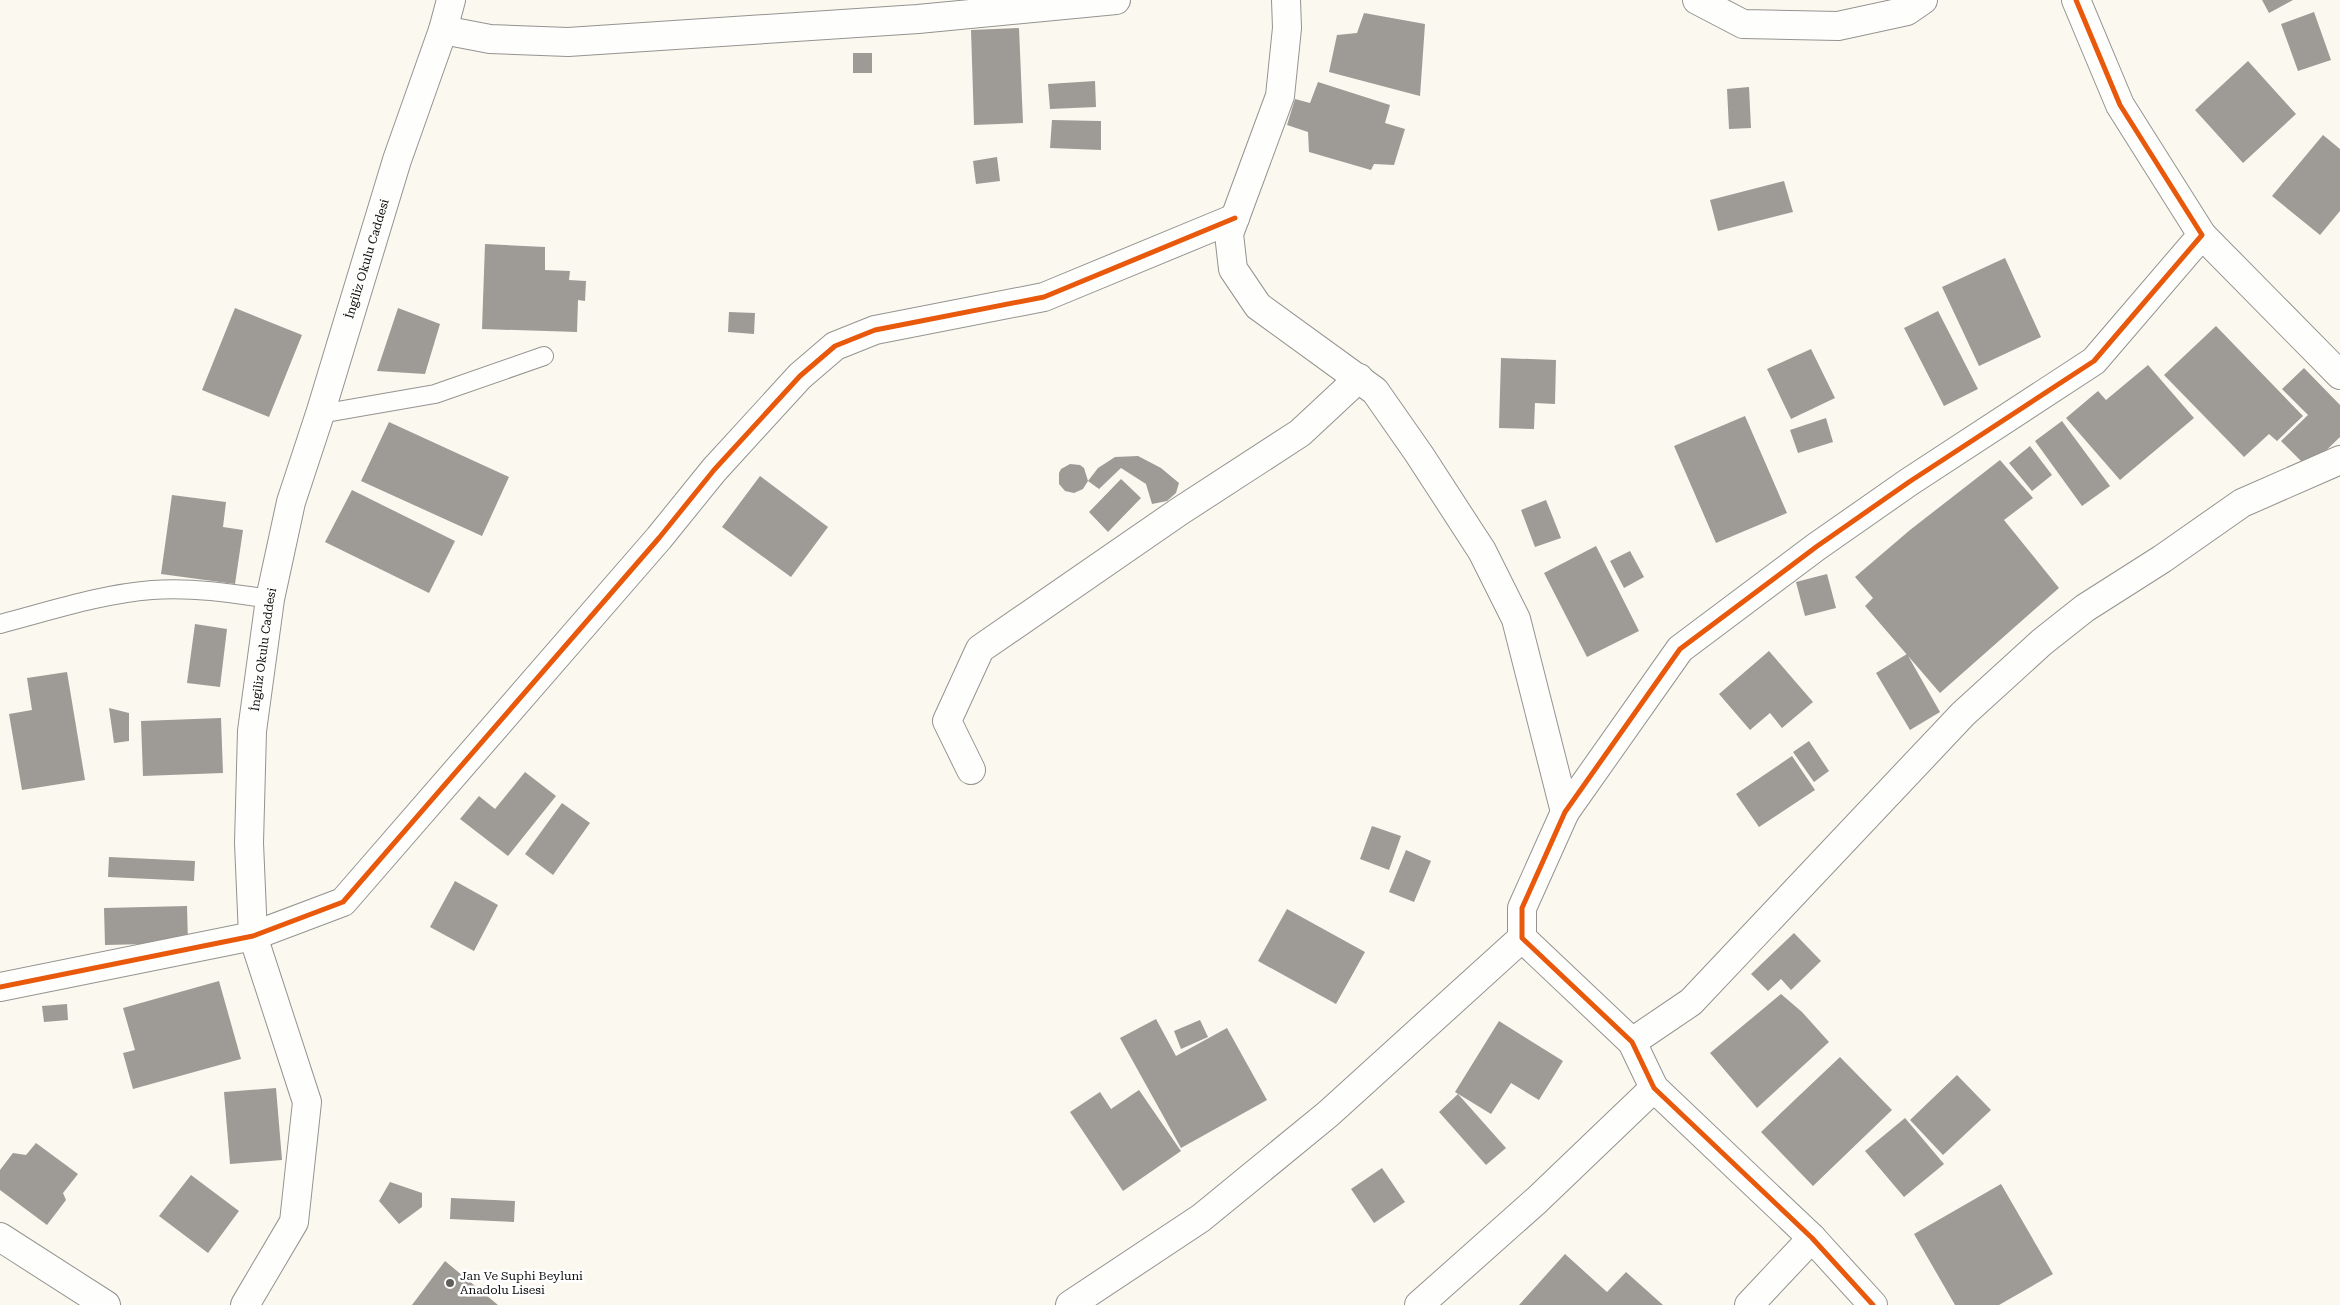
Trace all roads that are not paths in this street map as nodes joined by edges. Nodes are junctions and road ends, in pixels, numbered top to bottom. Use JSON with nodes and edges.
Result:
{"nodes":[{"id":1,"x":451,"y":0,"type":"edge"},
{"id":2,"x":1116,"y":0,"type":"edge"},
{"id":3,"x":1286,"y":0,"type":"edge"},
{"id":4,"x":1697,"y":0,"type":"edge"},
{"id":5,"x":1923,"y":0,"type":"edge"},
{"id":6,"x":2076,"y":0,"type":"edge"},
{"id":7,"x":443,"y":30,"type":"junction"},
{"id":8,"x":1234,"y":218,"type":"junction"},
{"id":9,"x":2202,"y":235,"type":"junction"},
{"id":10,"x":544,"y":356,"type":"dead end"},
{"id":11,"x":2340,"y":375,"type":"edge"},
{"id":12,"x":1359,"y":378,"type":"junction"},
{"id":13,"x":320,"y":414,"type":"junction"},
{"id":14,"x":2340,"y":460,"type":"edge"},
{"id":15,"x":270,"y":599,"type":"junction"},
{"id":16,"x":0,"y":624,"type":"edge"},
{"id":17,"x":971,"y":770,"type":"dead end"},
{"id":18,"x":1565,"y":812,"type":"junction"},
{"id":19,"x":253,"y":936,"type":"junction"},
{"id":20,"x":1522,"y":938,"type":"junction"},
{"id":21,"x":0,"y":988,"type":"edge"},
{"id":22,"x":1632,"y":1042,"type":"junction"},
{"id":23,"x":1654,"y":1088,"type":"junction"},
{"id":24,"x":0,"y":1237,"type":"edge"},
{"id":25,"x":1812,"y":1238,"type":"junction"},
{"id":26,"x":106,"y":1305,"type":"edge"},
{"id":27,"x":245,"y":1305,"type":"edge"},
{"id":28,"x":1070,"y":1305,"type":"edge"},
{"id":29,"x":1419,"y":1305,"type":"edge"},
{"id":30,"x":1749,"y":1305,"type":"edge"},
{"id":31,"x":1873,"y":1305,"type":"edge"}],
"edges":[{"from":1,"to":7,"type":"street","name":"İngiliz Okulu Caddesi"},
{"from":2,"to":7,"type":"street"},
{"from":3,"to":8,"type":"street"},
{"from":4,"to":5,"type":"street"},
{"from":6,"to":9,"type":"street"},
{"from":7,"to":13,"type":"street","name":"İngiliz Okulu Caddesi"},
{"from":8,"to":12,"type":"street"},
{"from":8,"to":19,"type":"street"},
{"from":9,"to":11,"type":"street"},
{"from":9,"to":18,"type":"street"},
{"from":10,"to":13,"type":"lane"},
{"from":12,"to":17,"type":"street"},
{"from":12,"to":18,"type":"street"},
{"from":13,"to":15,"type":"street","name":"İngiliz Okulu Caddesi"},
{"from":14,"to":22,"type":"street"},
{"from":15,"to":16,"type":"lane"},
{"from":15,"to":19,"type":"street","name":"İngiliz Okulu Caddesi"},
{"from":18,"to":20,"type":"street"},
{"from":19,"to":21,"type":"street"},
{"from":19,"to":27,"type":"street","name":"İngiliz Okulu Caddesi"},
{"from":20,"to":22,"type":"street"},
{"from":20,"to":28,"type":"street"},
{"from":22,"to":23,"type":"street"},
{"from":23,"to":25,"type":"street"},
{"from":23,"to":29,"type":"street"},
{"from":24,"to":26,"type":"street"},
{"from":25,"to":30,"type":"street"},
{"from":25,"to":31,"type":"street"}]}
